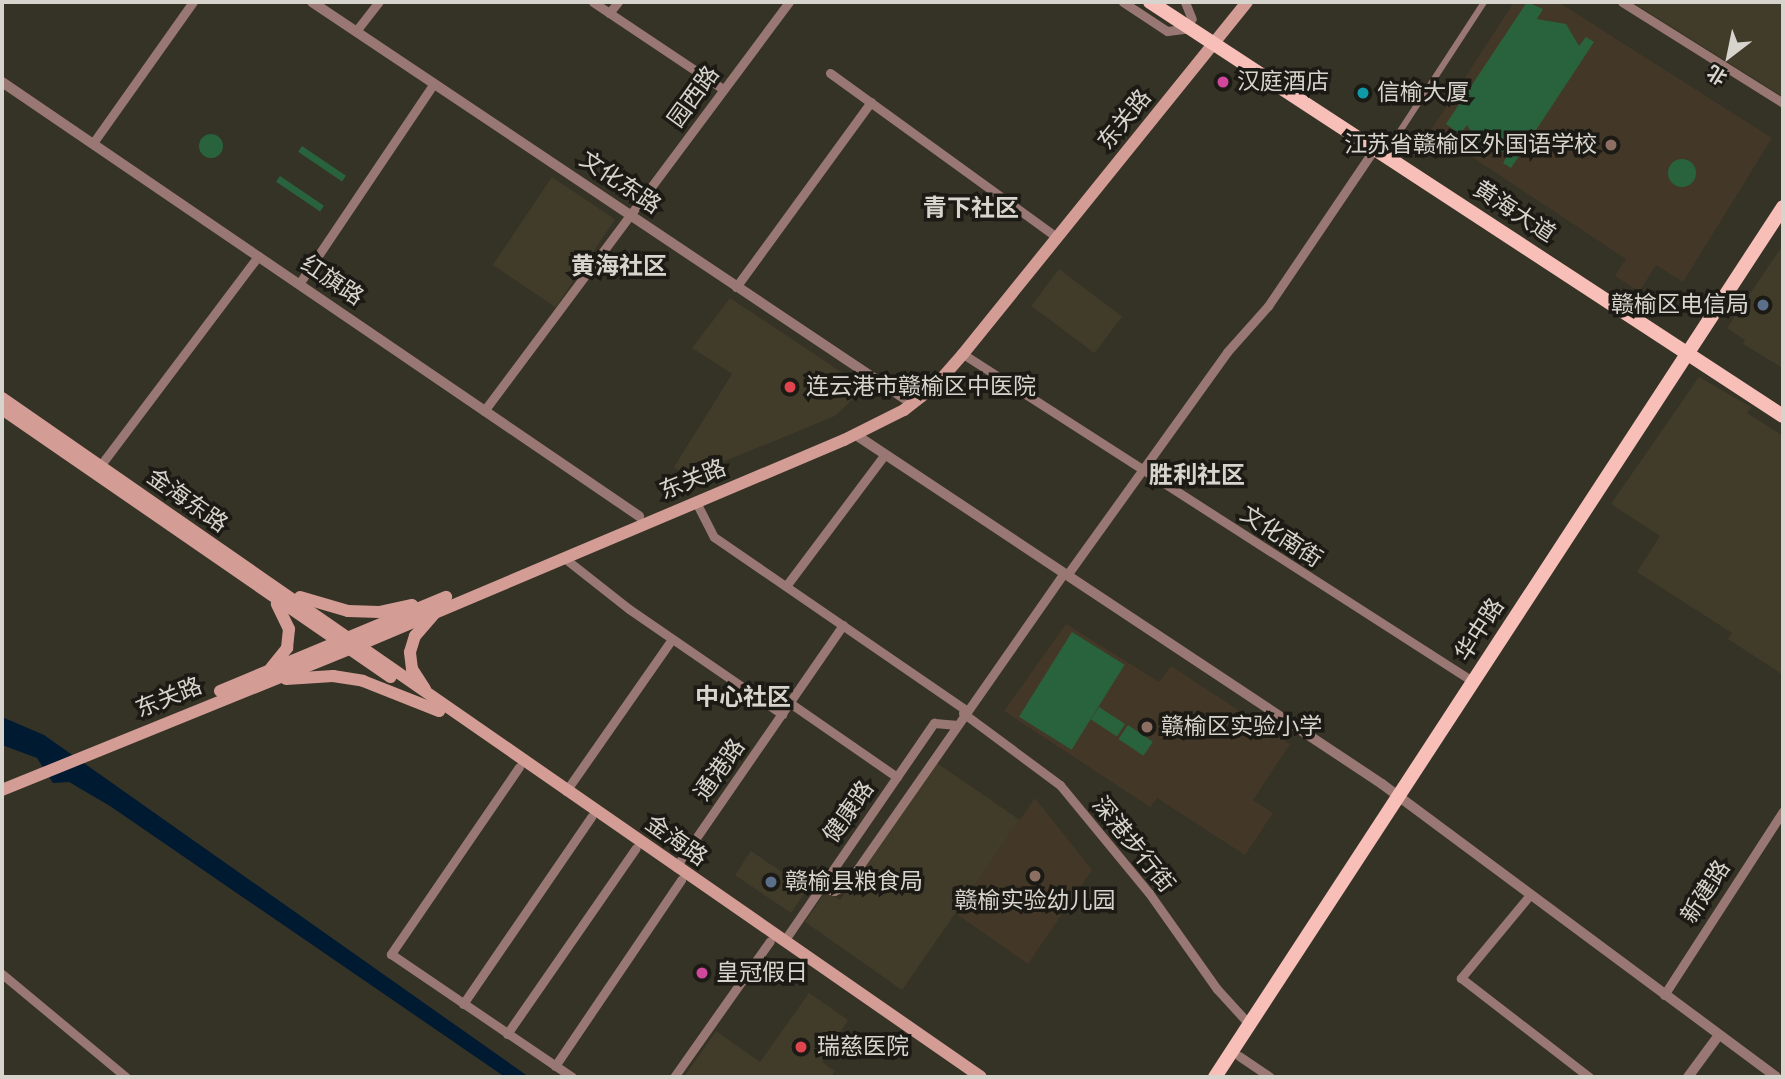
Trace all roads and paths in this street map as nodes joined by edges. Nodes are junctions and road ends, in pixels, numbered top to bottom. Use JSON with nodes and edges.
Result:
{"nodes":[{"id":1,"x":193,"y":2,"type":"edge"},
{"id":2,"x":312,"y":2,"type":"edge"},
{"id":3,"x":379,"y":2,"type":"edge"},
{"id":4,"x":593,"y":2,"type":"edge"},
{"id":5,"x":618,"y":2,"type":"edge"},
{"id":6,"x":789,"y":2,"type":"edge"},
{"id":7,"x":1123,"y":2,"type":"edge"},
{"id":8,"x":1150,"y":2,"type":"edge"},
{"id":9,"x":1165,"y":2,"type":"edge"},
{"id":10,"x":1185,"y":2,"type":"edge"},
{"id":11,"x":1237,"y":2,"type":"edge"},
{"id":12,"x":1247,"y":2,"type":"edge"},
{"id":13,"x":1484,"y":2,"type":"edge"},
{"id":14,"x":1622,"y":2,"type":"edge"},
{"id":15,"x":610,"y":13,"type":"junction"},
{"id":16,"x":1191,"y":23,"type":"junction"},
{"id":17,"x":356,"y":31,"type":"junction"},
{"id":18,"x":1213,"y":38,"type":"junction"},
{"id":19,"x":830,"y":73,"type":"dead end"},
{"id":20,"x":2,"y":82,"type":"edge"},
{"id":21,"x":434,"y":83,"type":"junction"},
{"id":22,"x":723,"y":89,"type":"junction"},
{"id":23,"x":871,"y":102,"type":"junction"},
{"id":24,"x":1783,"y":103,"type":"edge"},
{"id":25,"x":93,"y":143,"type":"junction"},
{"id":26,"x":1382,"y":148,"type":"junction"},
{"id":27,"x":1783,"y":207,"type":"edge"},
{"id":28,"x":631,"y":216,"type":"junction"},
{"id":29,"x":1783,"y":222,"type":"edge"},
{"id":30,"x":1051,"y":233,"type":"junction"},
{"id":31,"x":258,"y":256,"type":"junction"},
{"id":32,"x":299,"y":284,"type":"junction"},
{"id":33,"x":736,"y":286,"type":"junction"},
{"id":34,"x":1693,"y":352,"type":"junction"},
{"id":35,"x":963,"y":354,"type":"junction"},
{"id":36,"x":2,"y":398,"type":"edge"},
{"id":37,"x":905,"y":399,"type":"junction"},
{"id":38,"x":1783,"y":406,"type":"edge"},
{"id":39,"x":2,"y":409,"type":"edge"},
{"id":40,"x":484,"y":411,"type":"junction"},
{"id":41,"x":1783,"y":416,"type":"edge"},
{"id":42,"x":856,"y":435,"type":"junction"},
{"id":43,"x":885,"y":454,"type":"junction"},
{"id":44,"x":100,"y":466,"type":"junction"},
{"id":45,"x":1142,"y":470,"type":"junction"},
{"id":46,"x":696,"y":502,"type":"junction"},
{"id":47,"x":639,"y":516,"type":"junction"},
{"id":48,"x":563,"y":557,"type":"junction"},
{"id":49,"x":1066,"y":574,"type":"junction"},
{"id":50,"x":786,"y":586,"type":"junction"},
{"id":51,"x":275,"y":592,"type":"junction"},
{"id":52,"x":438,"y":605,"type":"junction"},
{"id":53,"x":843,"y":625,"type":"junction"},
{"id":54,"x":672,"y":639,"type":"junction"},
{"id":55,"x":349,"y":644,"type":"junction"},
{"id":56,"x":266,"y":676,"type":"junction"},
{"id":57,"x":1474,"y":682,"type":"junction"},
{"id":58,"x":429,"y":695,"type":"junction"},
{"id":59,"x":790,"y":703,"type":"junction"},
{"id":60,"x":439,"y":711,"type":"junction"},
{"id":61,"x":965,"y":711,"type":"junction"},
{"id":62,"x":782,"y":714,"type":"junction"},
{"id":63,"x":955,"y":725,"type":"junction"},
{"id":64,"x":519,"y":767,"type":"junction"},
{"id":65,"x":897,"y":777,"type":"junction"},
{"id":66,"x":2,"y":781,"type":"edge"},
{"id":67,"x":2,"y":790,"type":"edge"},
{"id":68,"x":566,"y":791,"type":"junction"},
{"id":69,"x":1401,"y":800,"type":"junction"},
{"id":70,"x":1783,"y":811,"type":"edge"},
{"id":71,"x":591,"y":817,"type":"junction"},
{"id":72,"x":636,"y":848,"type":"junction"},
{"id":73,"x":676,"y":866,"type":"junction"},
{"id":74,"x":681,"y":880,"type":"junction"},
{"id":75,"x":821,"y":887,"type":"junction"},
{"id":76,"x":1529,"y":896,"type":"junction"},
{"id":77,"x":770,"y":941,"type":"junction"},
{"id":78,"x":784,"y":941,"type":"junction"},
{"id":79,"x":2,"y":974,"type":"edge"},
{"id":80,"x":1664,"y":995,"type":"junction"},
{"id":81,"x":463,"y":1003,"type":"junction"},
{"id":82,"x":1249,"y":1024,"type":"junction"},
{"id":83,"x":508,"y":1034,"type":"junction"},
{"id":84,"x":1719,"y":1035,"type":"junction"},
{"id":85,"x":1239,"y":1056,"type":"junction"},
{"id":86,"x":555,"y":1066,"type":"junction"},
{"id":87,"x":126,"y":1077,"type":"edge"},
{"id":88,"x":572,"y":1077,"type":"edge"},
{"id":89,"x":674,"y":1077,"type":"edge"},
{"id":90,"x":966,"y":1077,"type":"edge"},
{"id":91,"x":981,"y":1077,"type":"edge"},
{"id":92,"x":1215,"y":1077,"type":"edge"},
{"id":93,"x":1224,"y":1077,"type":"edge"},
{"id":94,"x":1270,"y":1077,"type":"edge"},
{"id":95,"x":1589,"y":1077,"type":"edge"},
{"id":96,"x":1688,"y":1077,"type":"edge"},
{"id":97,"x":1776,"y":1077,"type":"edge"}],
"edges":[{"from":1,"to":25,"type":"street"},
{"from":2,"to":17,"type":"street","name":"文化东路"},
{"from":3,"to":17,"type":"street"},
{"from":4,"to":15,"type":"street"},
{"from":5,"to":15,"type":"street"},
{"from":6,"to":22,"type":"street","name":"园西路"},
{"from":7,"to":16,"type":"street"},
{"from":8,"to":16,"type":"main road","name":"黄海大道"},
{"from":9,"to":16,"type":"main road","name":"黄海大道"},
{"from":10,"to":16,"type":"street"},
{"from":11,"to":18,"type":"main road","name":"东关路"},
{"from":12,"to":18,"type":"main road","name":"东关路"},
{"from":13,"to":26,"type":"street"},
{"from":14,"to":24,"type":"street"},
{"from":15,"to":22,"type":"street"},
{"from":16,"to":18,"type":"main road","name":"黄海大道"},
{"from":17,"to":21,"type":"street","name":"文化东路"},
{"from":18,"to":26,"type":"main road","name":"黄海大道"},
{"from":18,"to":30,"type":"main road","name":"东关路"},
{"from":18,"to":35,"type":"main road","name":"东关路"},
{"from":19,"to":23,"type":"street"},
{"from":20,"to":25,"type":"street","name":"红旗路"},
{"from":21,"to":28,"type":"street","name":"文化东路"},
{"from":21,"to":32,"type":"street"},
{"from":22,"to":28,"type":"street","name":"园西路"},
{"from":23,"to":30,"type":"street"},
{"from":23,"to":33,"type":"street"},
{"from":25,"to":31,"type":"street","name":"红旗路"},
{"from":26,"to":34,"type":"main road","name":"黄海大道"},
{"from":26,"to":45,"type":"street"},
{"from":27,"to":34,"type":"main road","name":"华中路"},
{"from":28,"to":33,"type":"street","name":"文化东路"},
{"from":28,"to":40,"type":"street","name":"园西路"},
{"from":29,"to":34,"type":"main road","name":"华中路"},
{"from":30,"to":37,"type":"main road","name":"东关路"},
{"from":31,"to":32,"type":"street","name":"红旗路"},
{"from":31,"to":44,"type":"street"},
{"from":32,"to":40,"type":"street","name":"红旗路"},
{"from":33,"to":37,"type":"street","name":"文化东路"},
{"from":34,"to":38,"type":"main road","name":"黄海大道"},
{"from":34,"to":41,"type":"main road","name":"黄海大道"},
{"from":34,"to":57,"type":"main road","name":"华中路"},
{"from":34,"to":69,"type":"main road","name":"华中路"},
{"from":35,"to":42,"type":"main road","name":"东关路"},
{"from":35,"to":45,"type":"street","name":"文化南街"},
{"from":36,"to":44,"type":"main road","name":"金海东路"},
{"from":37,"to":47,"type":"main road","name":"东关路"},
{"from":39,"to":51,"type":"main road","name":"金海东路"},
{"from":40,"to":47,"type":"street","name":"红旗路"},
{"from":42,"to":43,"type":"street"},
{"from":42,"to":46,"type":"main road","name":"东关路"},
{"from":43,"to":49,"type":"street"},
{"from":43,"to":50,"type":"street"},
{"from":44,"to":51,"type":"main road","name":"金海东路"},
{"from":45,"to":49,"type":"street"},
{"from":45,"to":57,"type":"street","name":"文化南街"},
{"from":46,"to":48,"type":"main road","name":"东关路"},
{"from":46,"to":50,"type":"street","name":"深港步行街"},
{"from":47,"to":52,"type":"main road","name":"东关路"},
{"from":48,"to":52,"type":"main road","name":"东关路"},
{"from":48,"to":54,"type":"street"},
{"from":49,"to":61,"type":"street"},
{"from":49,"to":69,"type":"street"},
{"from":50,"to":53,"type":"street","name":"深港步行街"},
{"from":51,"to":52,"type":"main road"},
{"from":51,"to":55,"type":"main road","name":"金海东路"},
{"from":51,"to":56,"type":"main road"},
{"from":52,"to":55,"type":"main road","name":"东关路"},
{"from":52,"to":58,"type":"main road"},
{"from":53,"to":59,"type":"street","name":"通港路"},
{"from":53,"to":61,"type":"street","name":"深港步行街"},
{"from":54,"to":62,"type":"street"},
{"from":54,"to":68,"type":"street"},
{"from":55,"to":56,"type":"main road","name":"东关路"},
{"from":55,"to":58,"type":"main road","name":"金海路"},
{"from":55,"to":60,"type":"main road","name":"金海路"},
{"from":56,"to":60,"type":"main road"},
{"from":56,"to":66,"type":"main road","name":"东关路"},
{"from":56,"to":67,"type":"main road","name":"东关路"},
{"from":57,"to":69,"type":"main road","name":"华中路"},
{"from":58,"to":68,"type":"main road","name":"金海路"},
{"from":59,"to":62,"type":"street","name":"通港路"},
{"from":59,"to":65,"type":"street"},
{"from":60,"to":64,"type":"main road","name":"金海路"},
{"from":61,"to":63,"type":"street"},
{"from":61,"to":82,"type":"street","name":"深港步行街"},
{"from":62,"to":73,"type":"street","name":"通港路"},
{"from":63,"to":65,"type":"street","name":"健康路"},
{"from":63,"to":75,"type":"street"},
{"from":64,"to":71,"type":"main road","name":"金海路"},
{"from":64,"to":81,"type":"street"},
{"from":65,"to":75,"type":"street","name":"健康路"},
{"from":68,"to":73,"type":"main road","name":"金海路"},
{"from":69,"to":76,"type":"street"},
{"from":69,"to":82,"type":"main road","name":"华中路"},
{"from":69,"to":85,"type":"main road","name":"华中路"},
{"from":70,"to":80,"type":"street","name":"新建路"},
{"from":71,"to":72,"type":"main road","name":"金海路"},
{"from":71,"to":81,"type":"street"},
{"from":72,"to":74,"type":"main road","name":"金海路"},
{"from":72,"to":83,"type":"street"},
{"from":73,"to":78,"type":"main road","name":"金海路"},
{"from":74,"to":77,"type":"main road","name":"金海路"},
{"from":74,"to":86,"type":"street"},
{"from":75,"to":78,"type":"street","name":"健康路"},
{"from":76,"to":80,"type":"street"},
{"from":76,"to":95,"type":"street"},
{"from":77,"to":89,"type":"street"},
{"from":77,"to":90,"type":"main road","name":"金海路"},
{"from":78,"to":91,"type":"main road","name":"金海路"},
{"from":79,"to":87,"type":"street"},
{"from":80,"to":84,"type":"street"},
{"from":81,"to":83,"type":"street"},
{"from":82,"to":92,"type":"main road","name":"华中路"},
{"from":83,"to":86,"type":"street"},
{"from":84,"to":96,"type":"street"},
{"from":84,"to":97,"type":"street"},
{"from":85,"to":93,"type":"main road","name":"华中路"},
{"from":85,"to":94,"type":"street"},
{"from":86,"to":88,"type":"street"}]}
